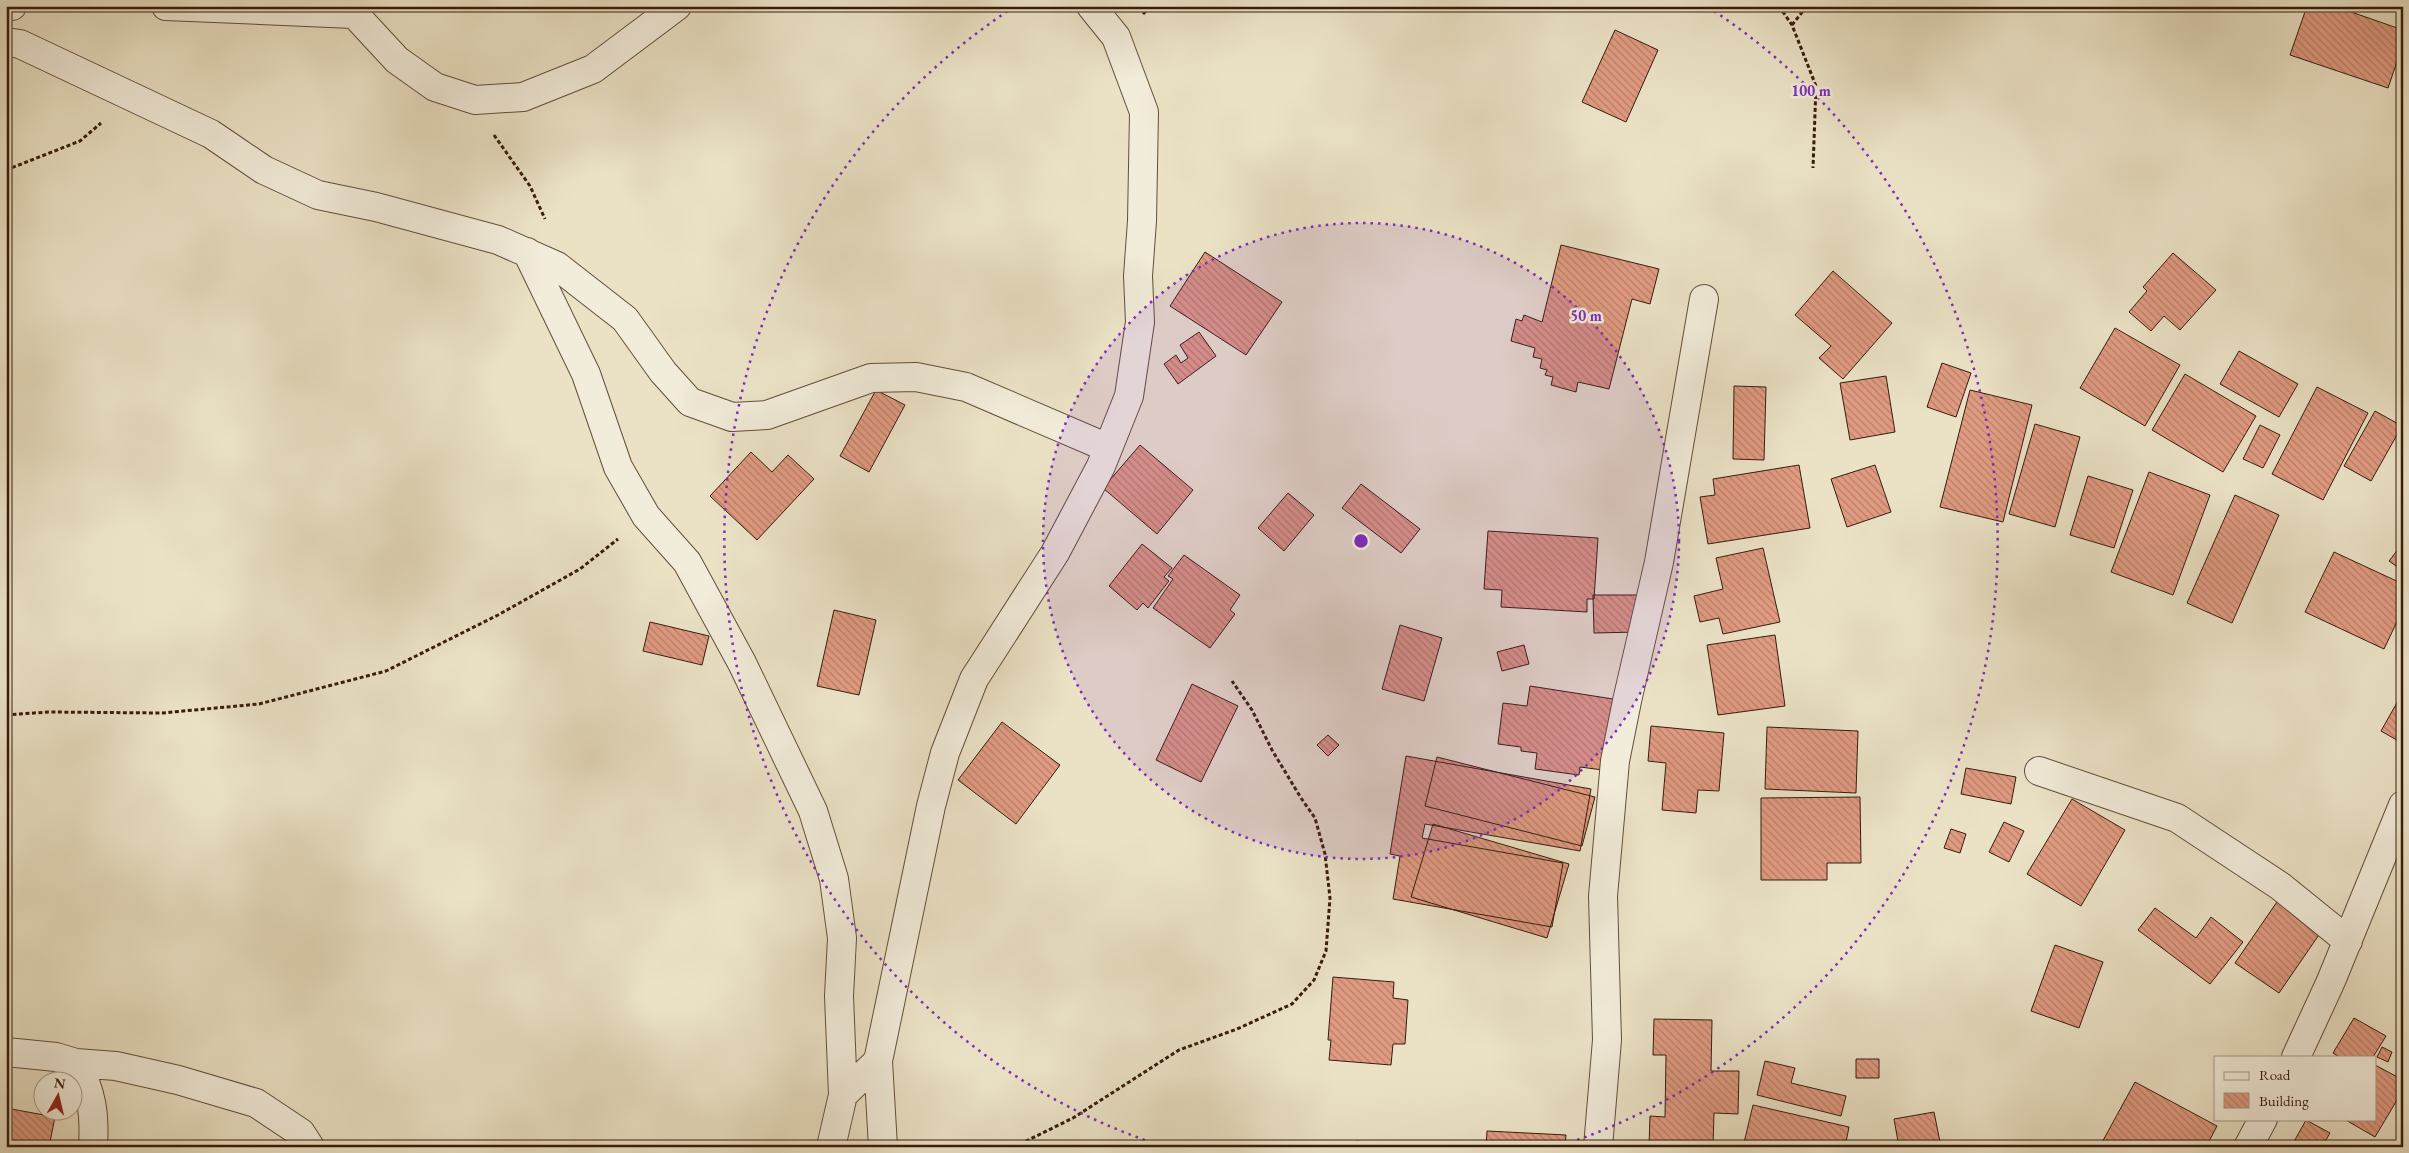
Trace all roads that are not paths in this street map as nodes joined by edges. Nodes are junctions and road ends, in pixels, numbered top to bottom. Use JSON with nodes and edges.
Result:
{"nodes":[{"id":1,"x":12,"y":6,"type":"edge"},
{"id":2,"x":166,"y":6,"type":"edge"},
{"id":3,"x":677,"y":6,"type":"edge"},
{"id":4,"x":1091,"y":6,"type":"edge"},
{"id":5,"x":6,"y":7,"type":"edge"},
{"id":6,"x":350,"y":10,"type":"edge"},
{"id":7,"x":6,"y":42,"type":"edge"},
{"id":8,"x":527,"y":252,"type":"junction"},
{"id":9,"x":1704,"y":299,"type":"dead end"},
{"id":10,"x":1108,"y":448,"type":"junction"},
{"id":11,"x":2038,"y":770,"type":"dead end"},
{"id":12,"x":2403,"y":804,"type":"edge"},
{"id":13,"x":2348,"y":941,"type":"junction"},
{"id":14,"x":6,"y":1052,"type":"edge"},
{"id":15,"x":2296,"y":1056,"type":"edge"},
{"id":16,"x":878,"y":1061,"type":"junction"},
{"id":17,"x":76,"y":1063,"type":"junction"},
{"id":18,"x":843,"y":1095,"type":"junction"},
{"id":19,"x":2262,"y":1120,"type":"edge"},
{"id":20,"x":93,"y":1147,"type":"edge"},
{"id":21,"x":310,"y":1147,"type":"edge"},
{"id":22,"x":831,"y":1147,"type":"edge"},
{"id":23,"x":883,"y":1147,"type":"edge"},
{"id":24,"x":1598,"y":1147,"type":"edge"},
{"id":25,"x":2248,"y":1147,"type":"edge"}],
"edges":[{"from":1,"to":5,"type":"street"},
{"from":2,"to":6,"type":"street"},
{"from":3,"to":6,"type":"street"},
{"from":4,"to":10,"type":"street"},
{"from":7,"to":8,"type":"street"},
{"from":8,"to":10,"type":"street"},
{"from":8,"to":18,"type":"street"},
{"from":9,"to":24,"type":"street"},
{"from":10,"to":16,"type":"street"},
{"from":11,"to":13,"type":"street"},
{"from":12,"to":13,"type":"street"},
{"from":13,"to":15,"type":"street"},
{"from":14,"to":17,"type":"street"},
{"from":16,"to":18,"type":"street"},
{"from":16,"to":23,"type":"street"},
{"from":17,"to":20,"type":"street"},
{"from":17,"to":21,"type":"street"},
{"from":18,"to":22,"type":"street"},
{"from":19,"to":25,"type":"street"}]}
